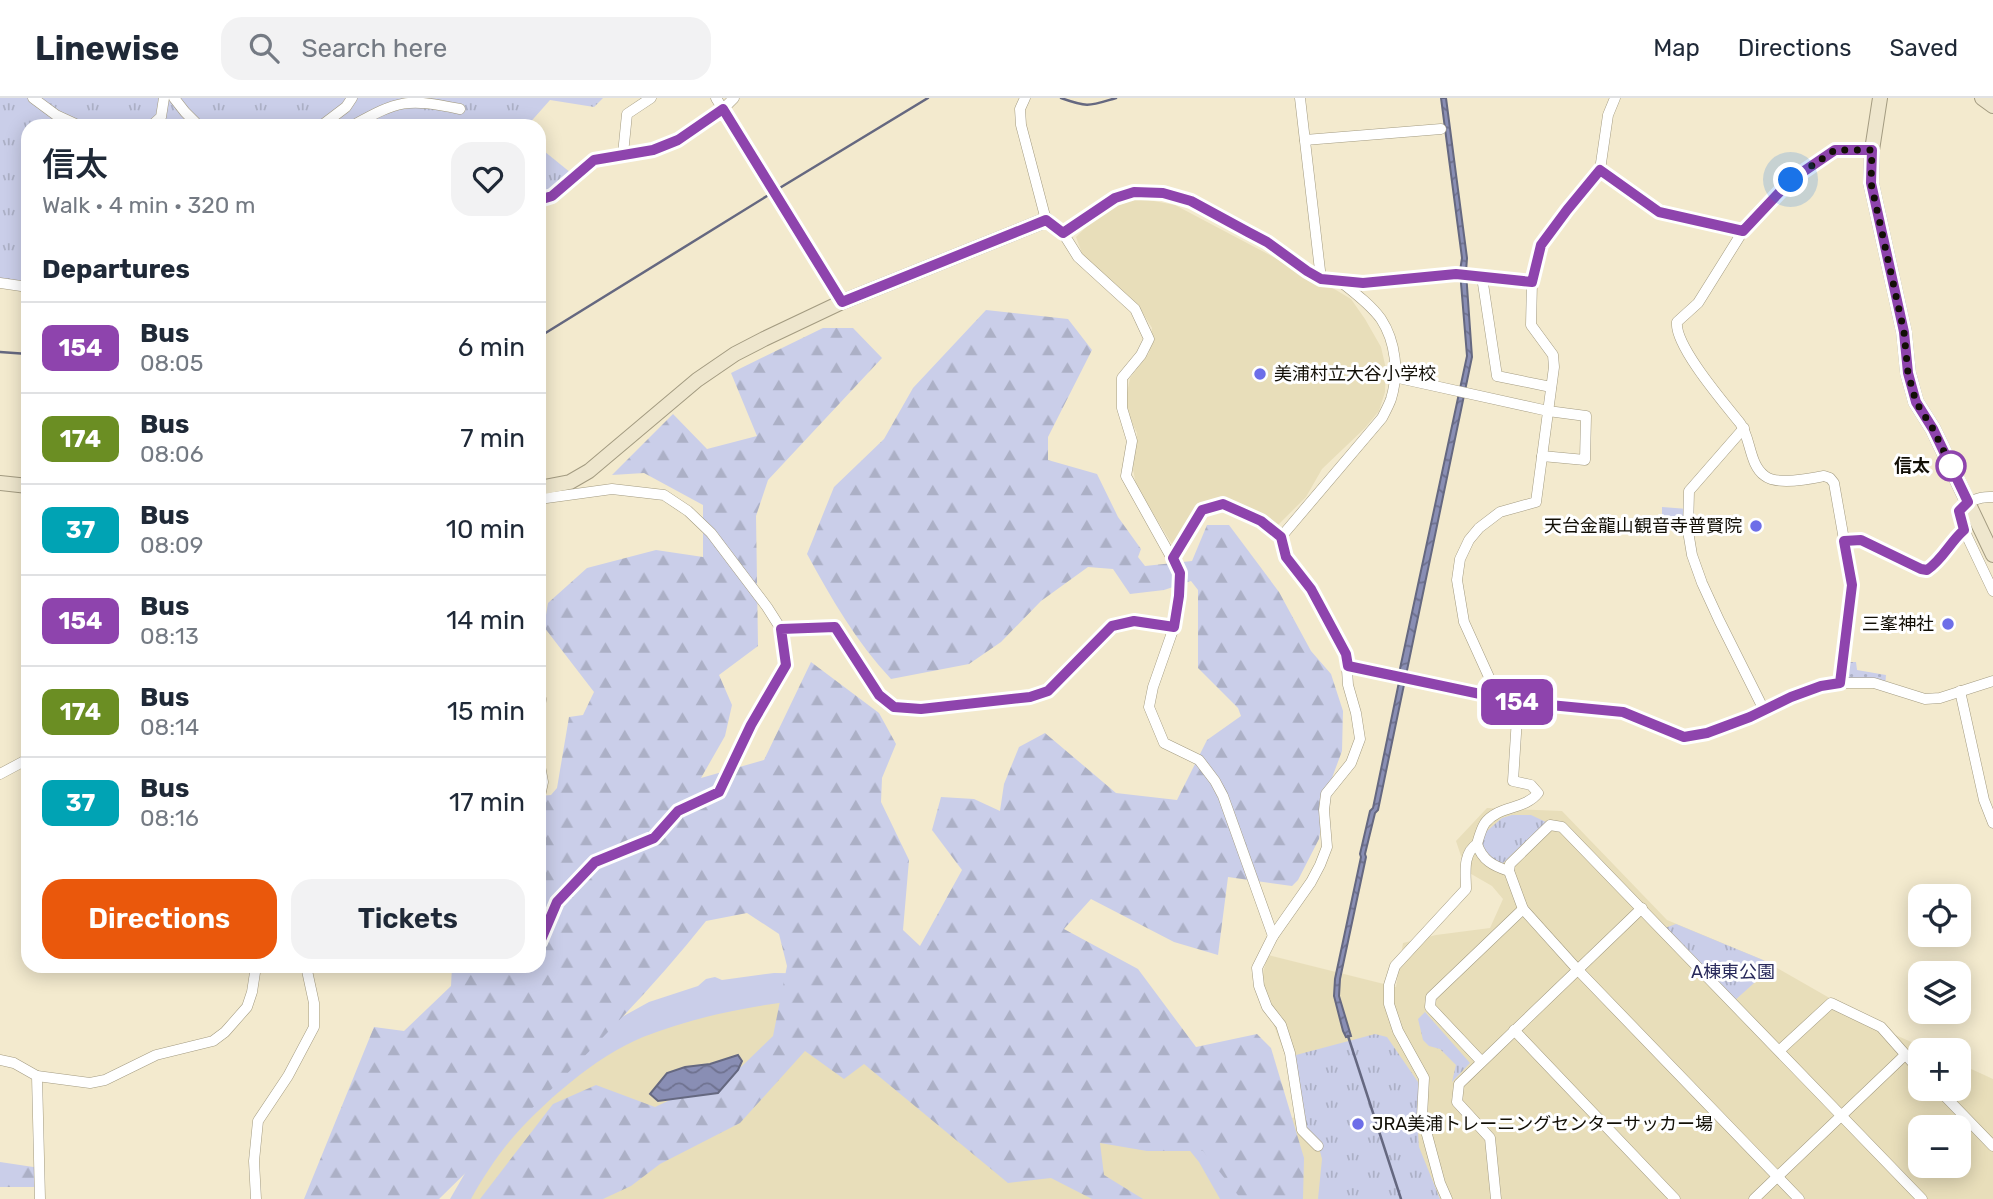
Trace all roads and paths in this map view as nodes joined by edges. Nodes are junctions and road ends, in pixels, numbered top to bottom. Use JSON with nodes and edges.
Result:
{"nodes":[{"id":1,"x":33,"y":98,"type":"edge"},
{"id":2,"x":164,"y":98,"type":"edge"},
{"id":3,"x":174,"y":98,"type":"edge"},
{"id":4,"x":352,"y":98,"type":"edge"},
{"id":5,"x":651,"y":98,"type":"edge"},
{"id":6,"x":716,"y":98,"type":"edge"},
{"id":7,"x":734,"y":98,"type":"edge"},
{"id":8,"x":1025,"y":98,"type":"edge"},
{"id":9,"x":1300,"y":98,"type":"edge"},
{"id":10,"x":1615,"y":98,"type":"edge"},
{"id":11,"x":1880,"y":98,"type":"edge"},
{"id":12,"x":1982,"y":98,"type":"edge"},
{"id":13,"x":1993,"y":106,"type":"edge"},
{"id":14,"x":723,"y":109,"type":"junction"},
{"id":15,"x":460,"y":110,"type":"dead end"},
{"id":16,"x":65,"y":119,"type":"edge"},
{"id":17,"x":159,"y":119,"type":"edge"},
{"id":18,"x":192,"y":119,"type":"edge"},
{"id":19,"x":330,"y":119,"type":"edge"},
{"id":20,"x":364,"y":119,"type":"edge"},
{"id":21,"x":1441,"y":129,"type":"dead end"},
{"id":22,"x":1305,"y":140,"type":"junction"},
{"id":23,"x":1872,"y":150,"type":"junction"},
{"id":24,"x":623,"y":154,"type":"junction"},
{"id":25,"x":1600,"y":170,"type":"junction"},
{"id":26,"x":546,"y":198,"type":"edge"},
{"id":27,"x":1046,"y":220,"type":"junction"},
{"id":28,"x":1743,"y":231,"type":"junction"},
{"id":29,"x":1063,"y":233,"type":"junction"},
{"id":30,"x":1482,"y":277,"type":"junction"},
{"id":31,"x":1321,"y":279,"type":"junction"},
{"id":32,"x":1340,"y":281,"type":"junction"},
{"id":33,"x":1532,"y":282,"type":"junction"},
{"id":34,"x":0,"y":283,"type":"edge"},
{"id":35,"x":21,"y":286,"type":"edge"},
{"id":36,"x":842,"y":302,"type":"junction"},
{"id":37,"x":1394,"y":377,"type":"junction"},
{"id":38,"x":1551,"y":387,"type":"junction"},
{"id":39,"x":1548,"y":411,"type":"junction"},
{"id":40,"x":1744,"y":428,"type":"junction"},
{"id":41,"x":1542,"y":456,"type":"junction"},
{"id":42,"x":0,"y":483,"type":"edge"},
{"id":43,"x":21,"y":485,"type":"edge"},
{"id":44,"x":546,"y":487,"type":"edge"},
{"id":45,"x":1993,"y":496,"type":"edge"},
{"id":46,"x":546,"y":498,"type":"edge"},
{"id":47,"x":1968,"y":502,"type":"junction"},
{"id":48,"x":1964,"y":530,"type":"junction"},
{"id":49,"x":1281,"y":537,"type":"junction"},
{"id":50,"x":1844,"y":541,"type":"junction"},
{"id":51,"x":1993,"y":555,"type":"edge"},
{"id":52,"x":1173,"y":558,"type":"junction"},
{"id":53,"x":1993,"y":591,"type":"edge"},
{"id":54,"x":1174,"y":627,"type":"junction"},
{"id":55,"x":781,"y":629,"type":"junction"},
{"id":56,"x":1348,"y":666,"type":"junction"},
{"id":57,"x":1993,"y":681,"type":"edge"},
{"id":58,"x":1840,"y":683,"type":"junction"},
{"id":59,"x":1960,"y":691,"type":"junction"},
{"id":60,"x":1498,"y":697,"type":"junction"},
{"id":61,"x":1518,"y":702,"type":"junction"},
{"id":62,"x":1764,"y":710,"type":"junction"},
{"id":63,"x":21,"y":763,"type":"edge"},
{"id":64,"x":0,"y":774,"type":"edge"},
{"id":65,"x":1993,"y":823,"type":"edge"},
{"id":66,"x":1477,"y":844,"type":"junction"},
{"id":67,"x":1509,"y":871,"type":"junction"},
{"id":68,"x":1642,"y":908,"type":"junction"},
{"id":69,"x":1523,"y":909,"type":"junction"},
{"id":70,"x":546,"y":925,"type":"edge"},
{"id":71,"x":1273,"y":936,"type":"junction"},
{"id":72,"x":1577,"y":969,"type":"junction"},
{"id":73,"x":255,"y":973,"type":"edge"},
{"id":74,"x":308,"y":973,"type":"edge"},
{"id":75,"x":1514,"y":1030,"type":"junction"},
{"id":76,"x":1780,"y":1050,"type":"junction"},
{"id":77,"x":1905,"y":1055,"type":"junction"},
{"id":78,"x":1908,"y":1058,"type":"edge"},
{"id":79,"x":0,"y":1060,"type":"edge"},
{"id":80,"x":1481,"y":1061,"type":"junction"},
{"id":81,"x":37,"y":1076,"type":"junction"},
{"id":82,"x":1950,"y":1101,"type":"edge"},
{"id":83,"x":1842,"y":1115,"type":"junction"},
{"id":84,"x":1318,"y":1146,"type":"dead end"},
{"id":85,"x":1993,"y":1146,"type":"edge"},
{"id":86,"x":1778,"y":1177,"type":"junction"},
{"id":87,"x":40,"y":1199,"type":"edge"},
{"id":88,"x":256,"y":1199,"type":"edge"},
{"id":89,"x":1447,"y":1199,"type":"edge"},
{"id":90,"x":1496,"y":1199,"type":"edge"},
{"id":91,"x":1675,"y":1199,"type":"edge"},
{"id":92,"x":1754,"y":1199,"type":"edge"},
{"id":93,"x":1799,"y":1199,"type":"edge"},
{"id":94,"x":1922,"y":1199,"type":"edge"}],
"edges":[{"from":1,"to":16,"type":"street"},
{"from":2,"to":17,"type":"street"},
{"from":3,"to":18,"type":"street"},
{"from":4,"to":19,"type":"street"},
{"from":5,"to":24,"type":"street"},
{"from":6,"to":14,"type":"street"},
{"from":7,"to":14,"type":"street"},
{"from":8,"to":27,"type":"street"},
{"from":9,"to":22,"type":"street"},
{"from":10,"to":25,"type":"street"},
{"from":11,"to":23,"type":"street"},
{"from":12,"to":13,"type":"street"},
{"from":14,"to":24,"type":"street"},
{"from":14,"to":36,"type":"street"},
{"from":15,"to":20,"type":"street"},
{"from":21,"to":22,"type":"street"},
{"from":22,"to":31,"type":"street"},
{"from":23,"to":28,"type":"street"},
{"from":23,"to":47,"type":"street"},
{"from":24,"to":26,"type":"street"},
{"from":25,"to":28,"type":"street"},
{"from":25,"to":33,"type":"street"},
{"from":27,"to":29,"type":"street"},
{"from":27,"to":36,"type":"street"},
{"from":28,"to":40,"type":"street"},
{"from":29,"to":31,"type":"street"},
{"from":29,"to":52,"type":"street"},
{"from":30,"to":32,"type":"street"},
{"from":30,"to":33,"type":"street"},
{"from":30,"to":38,"type":"street"},
{"from":31,"to":32,"type":"street"},
{"from":32,"to":37,"type":"street"},
{"from":33,"to":38,"type":"street"},
{"from":34,"to":35,"type":"street"},
{"from":36,"to":44,"type":"street"},
{"from":37,"to":39,"type":"street"},
{"from":37,"to":49,"type":"street"},
{"from":38,"to":39,"type":"street"},
{"from":39,"to":41,"type":"street"},
{"from":39,"to":41,"type":"street"},
{"from":40,"to":50,"type":"street"},
{"from":40,"to":62,"type":"street"},
{"from":41,"to":60,"type":"street"},
{"from":42,"to":43,"type":"street"},
{"from":45,"to":47,"type":"street"},
{"from":46,"to":55,"type":"street"},
{"from":47,"to":48,"type":"street"},
{"from":47,"to":51,"type":"street"},
{"from":48,"to":50,"type":"street"},
{"from":48,"to":53,"type":"street"},
{"from":49,"to":52,"type":"street"},
{"from":49,"to":56,"type":"street"},
{"from":50,"to":58,"type":"street"},
{"from":52,"to":54,"type":"street"},
{"from":54,"to":55,"type":"street"},
{"from":54,"to":71,"type":"street"},
{"from":55,"to":70,"type":"street"},
{"from":56,"to":60,"type":"street"},
{"from":56,"to":71,"type":"street"},
{"from":57,"to":59,"type":"street"},
{"from":58,"to":59,"type":"street"},
{"from":58,"to":62,"type":"street"},
{"from":59,"to":65,"type":"street"},
{"from":60,"to":61,"type":"street"},
{"from":61,"to":62,"type":"street"},
{"from":61,"to":66,"type":"street"},
{"from":63,"to":64,"type":"street"},
{"from":66,"to":67,"type":"street"},
{"from":66,"to":89,"type":"street"},
{"from":67,"to":68,"type":"street"},
{"from":67,"to":69,"type":"street"},
{"from":68,"to":72,"type":"street"},
{"from":68,"to":76,"type":"street"},
{"from":69,"to":72,"type":"street"},
{"from":69,"to":80,"type":"street"},
{"from":71,"to":84,"type":"street"},
{"from":72,"to":75,"type":"street"},
{"from":72,"to":86,"type":"street"},
{"from":73,"to":81,"type":"street"},
{"from":74,"to":88,"type":"street"},
{"from":75,"to":80,"type":"street"},
{"from":75,"to":91,"type":"street"},
{"from":76,"to":77,"type":"street"},
{"from":76,"to":83,"type":"street"},
{"from":77,"to":78,"type":"street"},
{"from":77,"to":83,"type":"street"},
{"from":79,"to":81,"type":"street"},
{"from":80,"to":90,"type":"street"},
{"from":81,"to":87,"type":"street"},
{"from":82,"to":85,"type":"street"},
{"from":83,"to":86,"type":"street"},
{"from":83,"to":94,"type":"street"},
{"from":86,"to":92,"type":"street"},
{"from":86,"to":93,"type":"street"}]}
